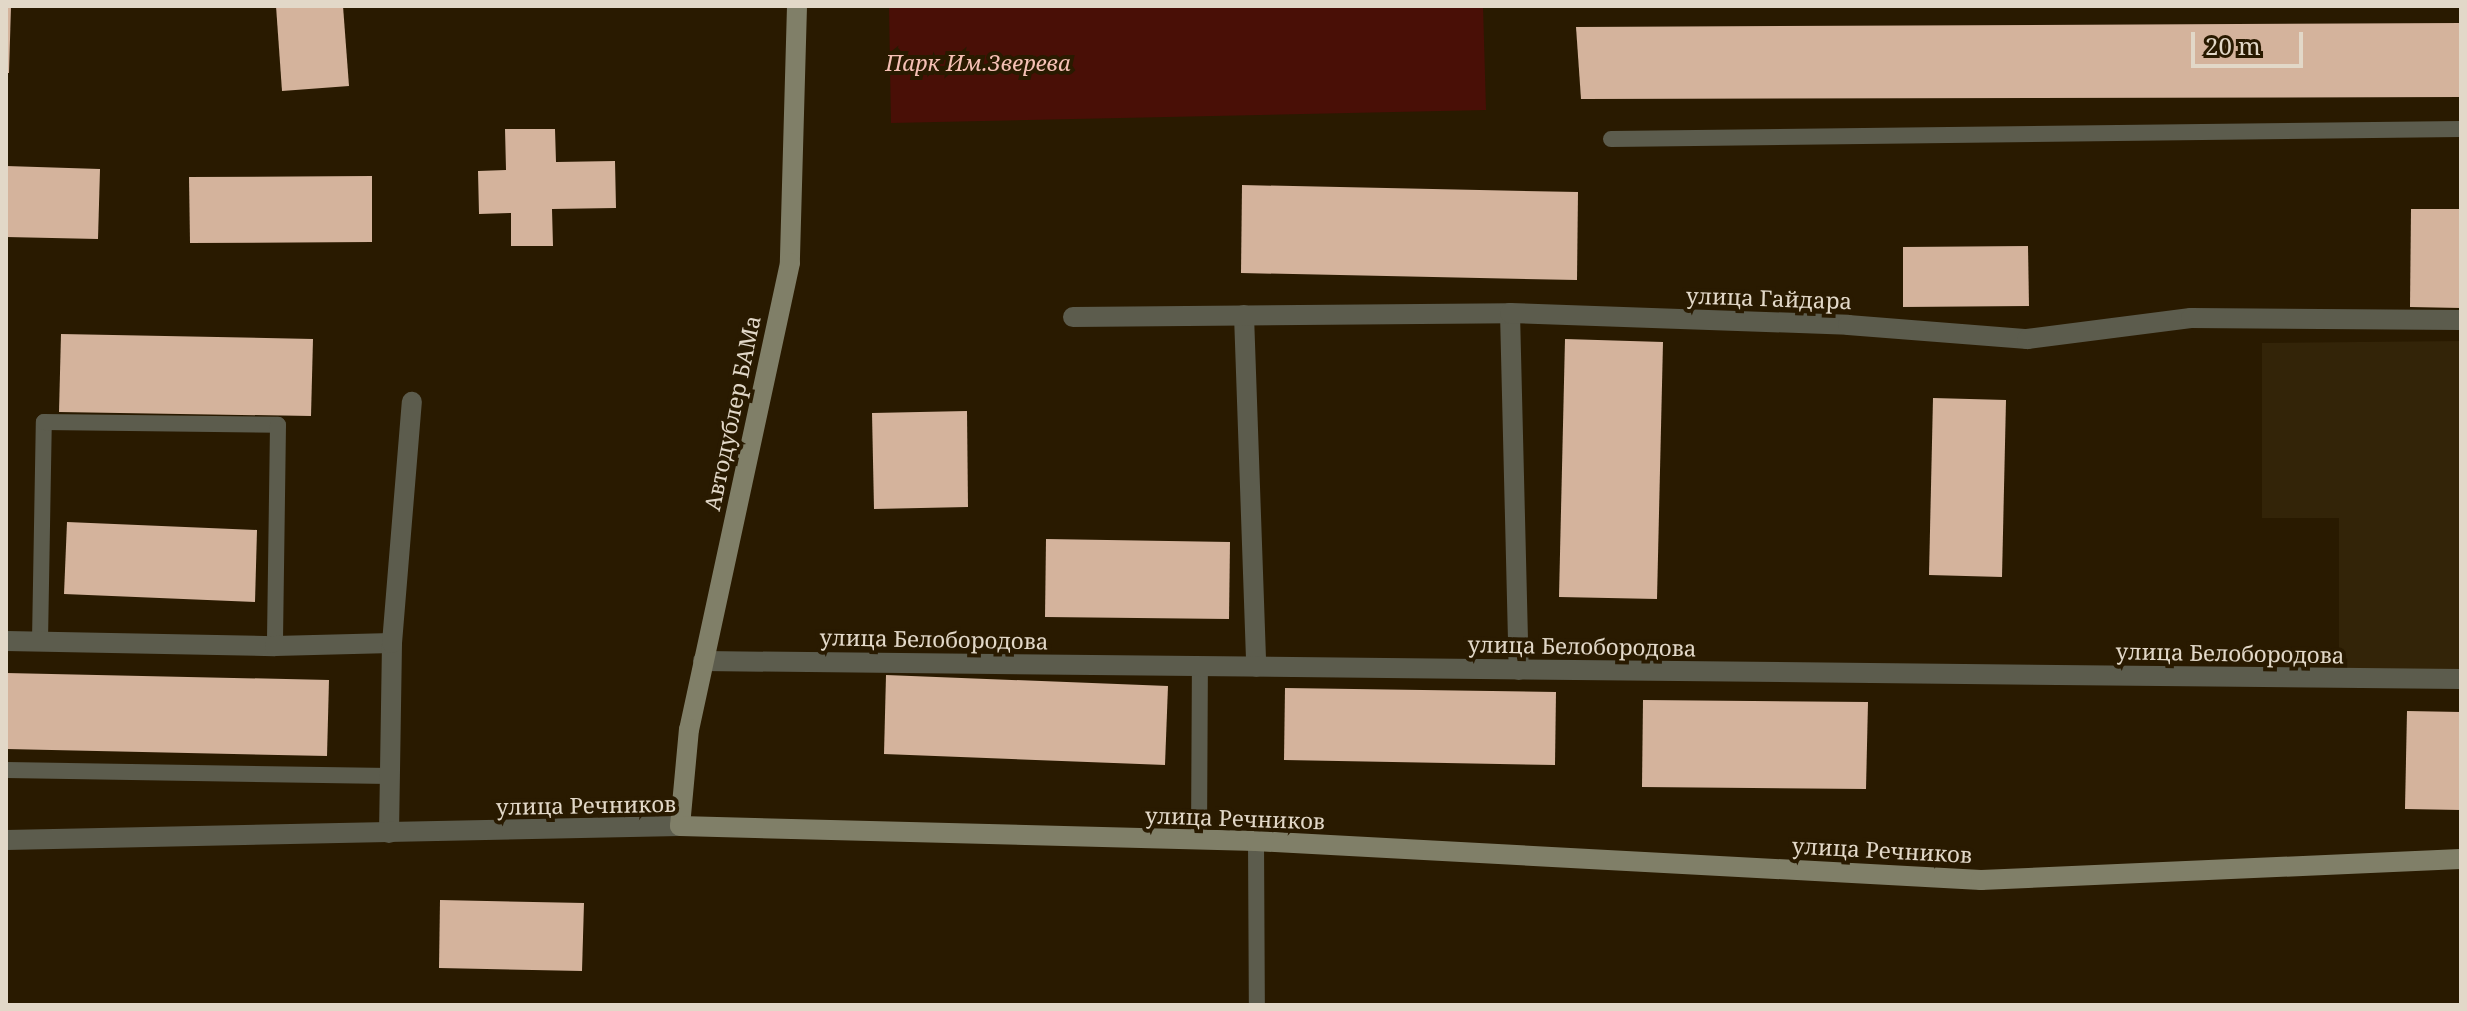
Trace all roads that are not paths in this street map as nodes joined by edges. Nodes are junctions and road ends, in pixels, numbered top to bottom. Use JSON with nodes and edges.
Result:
{"nodes":[{"id":1,"x":797,"y":6,"type":"edge"},
{"id":2,"x":2461,"y":129,"type":"edge"},
{"id":3,"x":1611,"y":139,"type":"dead end"},
{"id":4,"x":1510,"y":313,"type":"junction"},
{"id":5,"x":1244,"y":315,"type":"junction"},
{"id":6,"x":1073,"y":317,"type":"dead end"},
{"id":7,"x":2461,"y":320,"type":"edge"},
{"id":8,"x":412,"y":402,"type":"dead end"},
{"id":9,"x":6,"y":641,"type":"edge"},
{"id":10,"x":40,"y":641,"type":"junction"},
{"id":11,"x":392,"y":643,"type":"junction"},
{"id":12,"x":275,"y":646,"type":"junction"},
{"id":13,"x":703,"y":661,"type":"junction"},
{"id":14,"x":1200,"y":666,"type":"junction"},
{"id":15,"x":1256,"y":667,"type":"junction"},
{"id":16,"x":1519,"y":670,"type":"junction"},
{"id":17,"x":2461,"y":679,"type":"edge"},
{"id":18,"x":6,"y":770,"type":"edge"},
{"id":19,"x":390,"y":776,"type":"junction"},
{"id":20,"x":680,"y":826,"type":"junction"},
{"id":21,"x":389,"y":833,"type":"junction"},
{"id":22,"x":6,"y":840,"type":"edge"},
{"id":23,"x":1199,"y":840,"type":"junction"},
{"id":24,"x":1256,"y":841,"type":"junction"},
{"id":25,"x":2461,"y":859,"type":"edge"},
{"id":26,"x":1257,"y":1005,"type":"edge"}],
"edges":[{"from":1,"to":13,"type":"main road","name":"Автодублер БАМа"},
{"from":2,"to":3,"type":"lane"},
{"from":4,"to":5,"type":"street","name":"улица Гайдара"},
{"from":4,"to":7,"type":"street","name":"улица Гайдара"},
{"from":4,"to":16,"type":"street"},
{"from":5,"to":6,"type":"street","name":"улица Гайдара"},
{"from":5,"to":15,"type":"street"},
{"from":8,"to":11,"type":"street"},
{"from":9,"to":10,"type":"street"},
{"from":10,"to":12,"type":"street"},
{"from":10,"to":12,"type":"lane"},
{"from":11,"to":12,"type":"street"},
{"from":11,"to":19,"type":"street"},
{"from":13,"to":14,"type":"street","name":"улица Белобородова"},
{"from":13,"to":20,"type":"main road","name":"Автодублер БАМа"},
{"from":14,"to":15,"type":"street","name":"улица Белобородова"},
{"from":14,"to":23,"type":"lane"},
{"from":15,"to":16,"type":"street","name":"улица Белобородова"},
{"from":16,"to":17,"type":"street","name":"улица Белобородова"},
{"from":18,"to":19,"type":"lane"},
{"from":19,"to":21,"type":"street"},
{"from":20,"to":21,"type":"street","name":"улица Речников"},
{"from":20,"to":23,"type":"main road","name":"улица Речников"},
{"from":21,"to":22,"type":"street","name":"улица Речников"},
{"from":23,"to":24,"type":"main road","name":"улица Речников"},
{"from":24,"to":25,"type":"main road","name":"улица Речников"},
{"from":24,"to":26,"type":"lane"}]}
